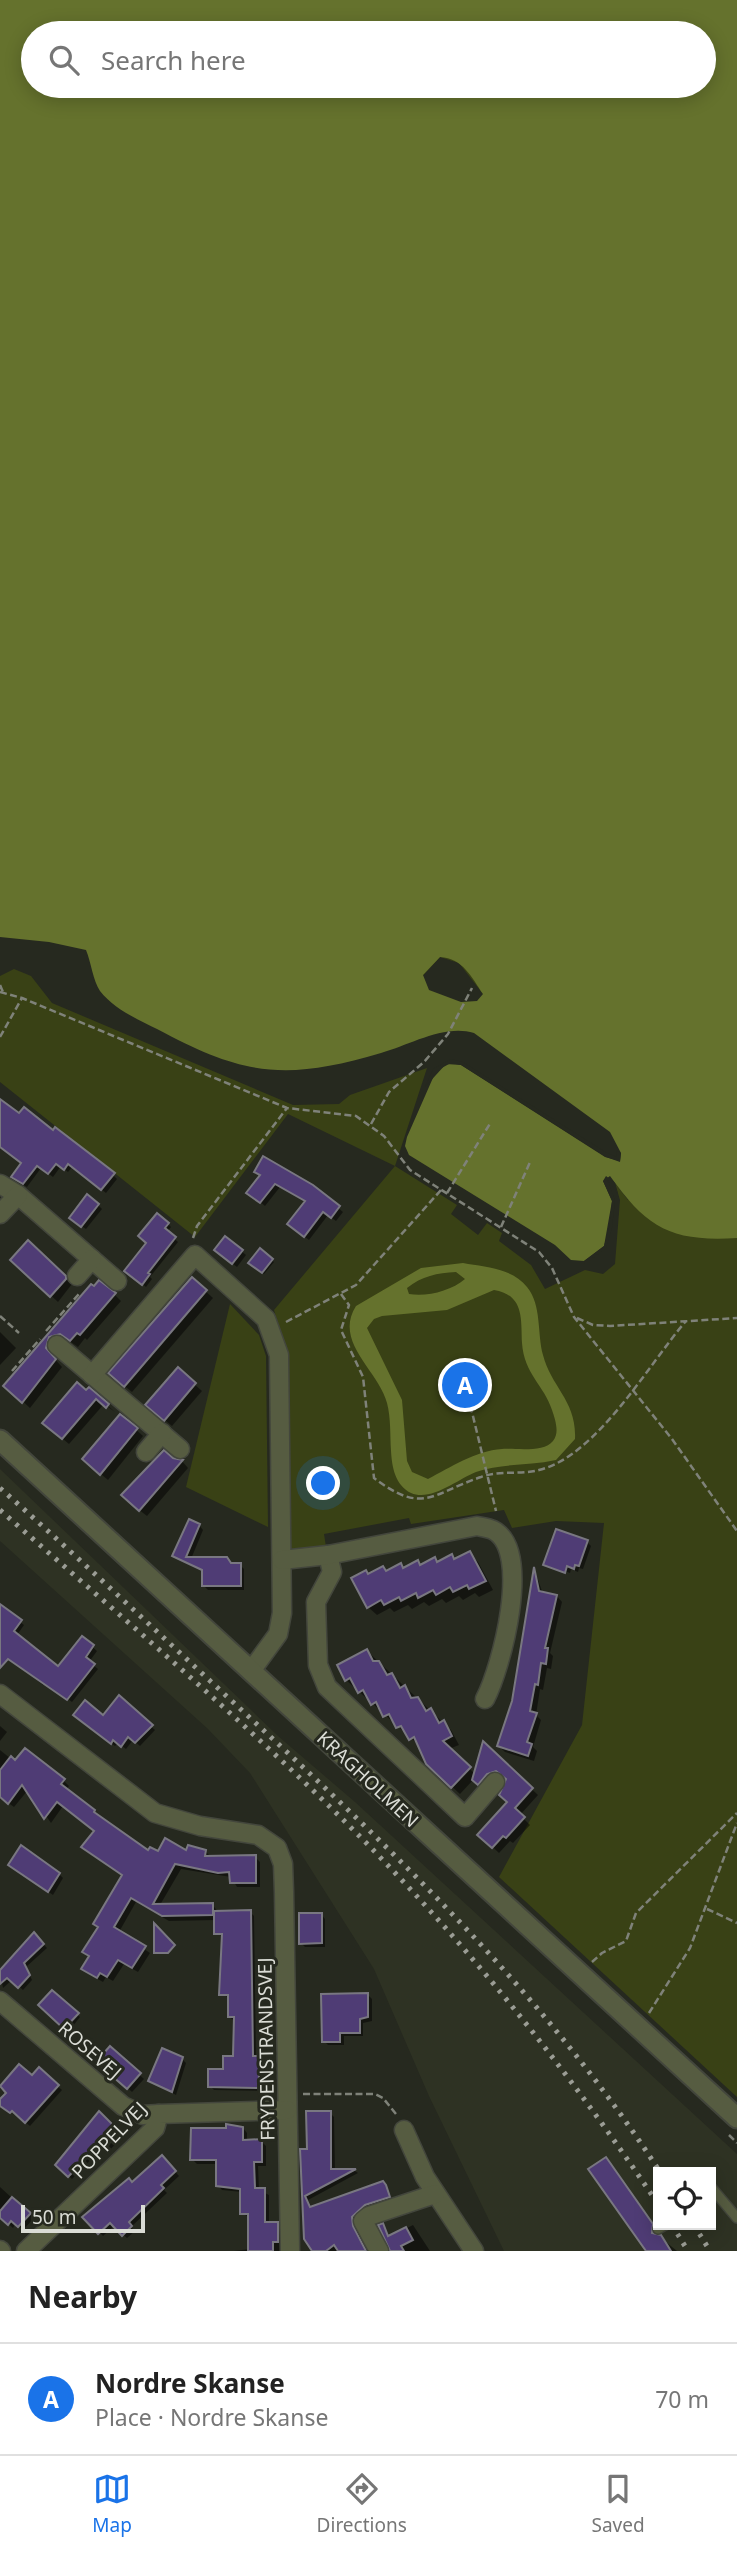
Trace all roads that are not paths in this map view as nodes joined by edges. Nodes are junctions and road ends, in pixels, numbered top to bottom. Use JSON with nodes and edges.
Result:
{"nodes":[{"id":1,"x":0,"y":1184,"type":"edge"},
{"id":2,"x":18,"y":1195,"type":"junction"},
{"id":3,"x":0,"y":1214,"type":"edge"},
{"id":4,"x":92,"y":1259,"type":"junction"},
{"id":5,"x":77,"y":1276,"type":"dead end"},
{"id":6,"x":117,"y":1281,"type":"dead end"},
{"id":7,"x":57,"y":1345,"type":"dead end"},
{"id":8,"x":92,"y":1375,"type":"junction"},
{"id":9,"x":162,"y":1433,"type":"junction"},
{"id":10,"x":0,"y":1440,"type":"edge"},
{"id":11,"x":180,"y":1449,"type":"dead end"},
{"id":12,"x":146,"y":1452,"type":"dead end"},
{"id":13,"x":328,"y":1555,"type":"junction"},
{"id":14,"x":282,"y":1560,"type":"junction"},
{"id":15,"x":251,"y":1671,"type":"junction"},
{"id":16,"x":0,"y":1694,"type":"edge"},
{"id":17,"x":485,"y":1699,"type":"dead end"},
{"id":18,"x":495,"y":1782,"type":"dead end"},
{"id":19,"x":0,"y":2001,"type":"edge"},
{"id":20,"x":287,"y":2102,"type":"junction"},
{"id":21,"x":159,"y":2114,"type":"junction"},
{"id":22,"x":737,"y":2118,"type":"edge"},
{"id":23,"x":404,"y":2130,"type":"road end"},
{"id":24,"x":435,"y":2194,"type":"junction"},
{"id":25,"x":716,"y":2195,"type":"edge"},
{"id":26,"x":737,"y":2218,"type":"edge"},
{"id":27,"x":26,"y":2251,"type":"edge"},
{"id":28,"x":290,"y":2251,"type":"edge"},
{"id":29,"x":379,"y":2251,"type":"edge"},
{"id":30,"x":474,"y":2251,"type":"edge"}],
"edges":[{"from":1,"to":2,"type":"street"},
{"from":2,"to":3,"type":"street"},
{"from":2,"to":4,"type":"street"},
{"from":4,"to":5,"type":"street"},
{"from":4,"to":6,"type":"street"},
{"from":7,"to":8,"type":"street"},
{"from":8,"to":9,"type":"street"},
{"from":8,"to":14,"type":"street"},
{"from":9,"to":11,"type":"street"},
{"from":9,"to":12,"type":"street"},
{"from":10,"to":15,"type":"street","name":"KRAGHOLMEN"},
{"from":13,"to":14,"type":"street"},
{"from":13,"to":17,"type":"street"},
{"from":13,"to":18,"type":"street"},
{"from":14,"to":15,"type":"street"},
{"from":15,"to":22,"type":"street","name":"KRAGHOLMEN"},
{"from":16,"to":20,"type":"street","name":"FRYDENSTRANDSVEJ"},
{"from":19,"to":21,"type":"street","name":"ROSEVEJ"},
{"from":20,"to":21,"type":"street","name":"POPPELVEJ"},
{"from":20,"to":28,"type":"street","name":"FRYDENSTRANDSVEJ"},
{"from":21,"to":27,"type":"street","name":"POPPELVEJ"},
{"from":23,"to":24,"type":"street"},
{"from":24,"to":29,"type":"street"},
{"from":24,"to":30,"type":"street"},
{"from":25,"to":26,"type":"lane"}]}
